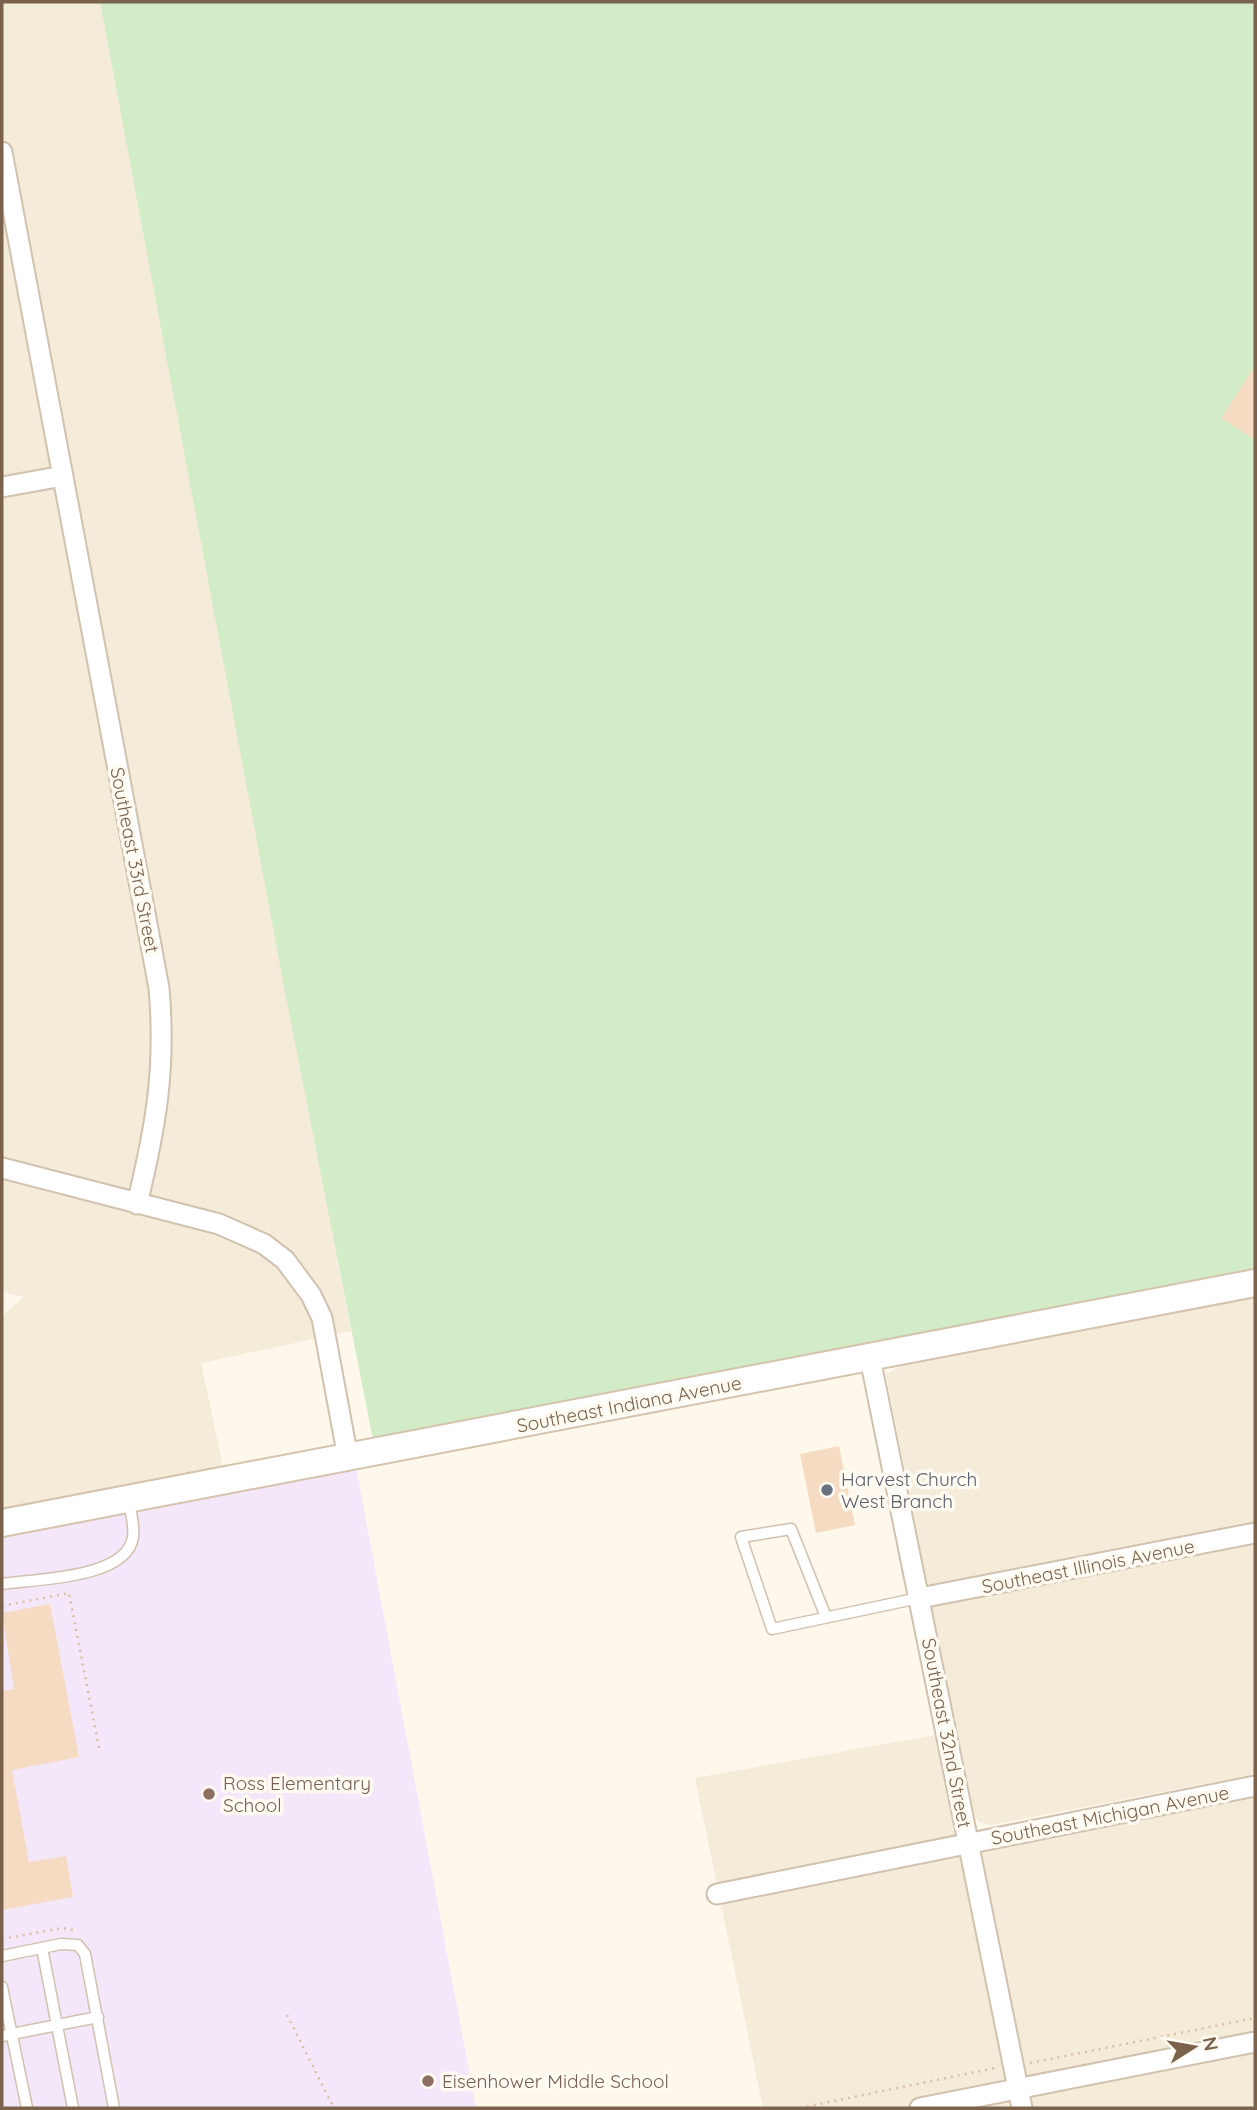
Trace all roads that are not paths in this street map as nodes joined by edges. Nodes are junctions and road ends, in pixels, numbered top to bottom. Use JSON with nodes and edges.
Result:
{"nodes":[{"id":1,"x":2,"y":152,"type":"edge"},
{"id":2,"x":62,"y":476,"type":"junction"},
{"id":3,"x":2,"y":487,"type":"edge"},
{"id":4,"x":2,"y":1168,"type":"edge"},
{"id":5,"x":137,"y":1204,"type":"junction"},
{"id":6,"x":1255,"y":1283,"type":"edge"},
{"id":7,"x":870,"y":1358,"type":"junction"},
{"id":8,"x":348,"y":1458,"type":"junction"},
{"id":9,"x":128,"y":1498,"type":"junction"},
{"id":10,"x":2,"y":1523,"type":"edge"},
{"id":11,"x":1255,"y":1533,"type":"edge"},
{"id":12,"x":2,"y":1584,"type":"edge"},
{"id":13,"x":920,"y":1598,"type":"junction"},
{"id":14,"x":826,"y":1616,"type":"junction"},
{"id":15,"x":1255,"y":1786,"type":"edge"},
{"id":16,"x":969,"y":1844,"type":"junction"},
{"id":17,"x":717,"y":1894,"type":"dead end"},
{"id":18,"x":42,"y":1948,"type":"junction"},
{"id":19,"x":2,"y":1956,"type":"edge"},
{"id":20,"x":2,"y":1987,"type":"edge"},
{"id":21,"x":98,"y":2017,"type":"junction"},
{"id":22,"x":57,"y":2025,"type":"junction"},
{"id":23,"x":6,"y":2035,"type":"edge"},
{"id":24,"x":1255,"y":2042,"type":"edge"},
{"id":25,"x":1020,"y":2099,"type":"edge"},
{"id":26,"x":27,"y":2108,"type":"edge"},
{"id":27,"x":73,"y":2108,"type":"edge"},
{"id":28,"x":114,"y":2108,"type":"edge"},
{"id":29,"x":920,"y":2108,"type":"edge"}],
"edges":[{"from":1,"to":2,"type":"street","name":"Southeast 33rd Street"},
{"from":2,"to":3,"type":"street"},
{"from":2,"to":5,"type":"street","name":"Southeast 33rd Street"},
{"from":4,"to":5,"type":"street"},
{"from":5,"to":8,"type":"street"},
{"from":6,"to":7,"type":"street","name":"Southeast Indiana Avenue"},
{"from":7,"to":8,"type":"street","name":"Southeast Indiana Avenue"},
{"from":7,"to":13,"type":"street","name":"Southeast 32nd Street"},
{"from":8,"to":9,"type":"street","name":"Southeast Indiana Avenue"},
{"from":9,"to":10,"type":"street","name":"Southeast Indiana Avenue"},
{"from":9,"to":12,"type":"lane"},
{"from":11,"to":13,"type":"street","name":"Southeast Illinois Avenue"},
{"from":13,"to":14,"type":"lane"},
{"from":13,"to":16,"type":"street","name":"Southeast 32nd Street"},
{"from":14,"to":14,"type":"lane"},
{"from":15,"to":16,"type":"street","name":"Southeast Michigan Avenue"},
{"from":16,"to":17,"type":"street","name":"Southeast Michigan Avenue"},
{"from":16,"to":25,"type":"street","name":"Southeast 32nd Street"},
{"from":18,"to":19,"type":"lane"},
{"from":18,"to":21,"type":"lane"},
{"from":18,"to":22,"type":"lane"},
{"from":20,"to":23,"type":"lane"},
{"from":21,"to":22,"type":"lane"},
{"from":21,"to":28,"type":"lane"},
{"from":22,"to":23,"type":"lane"},
{"from":22,"to":27,"type":"lane"},
{"from":23,"to":26,"type":"lane"},
{"from":24,"to":25,"type":"street"},
{"from":25,"to":29,"type":"street"}]}
